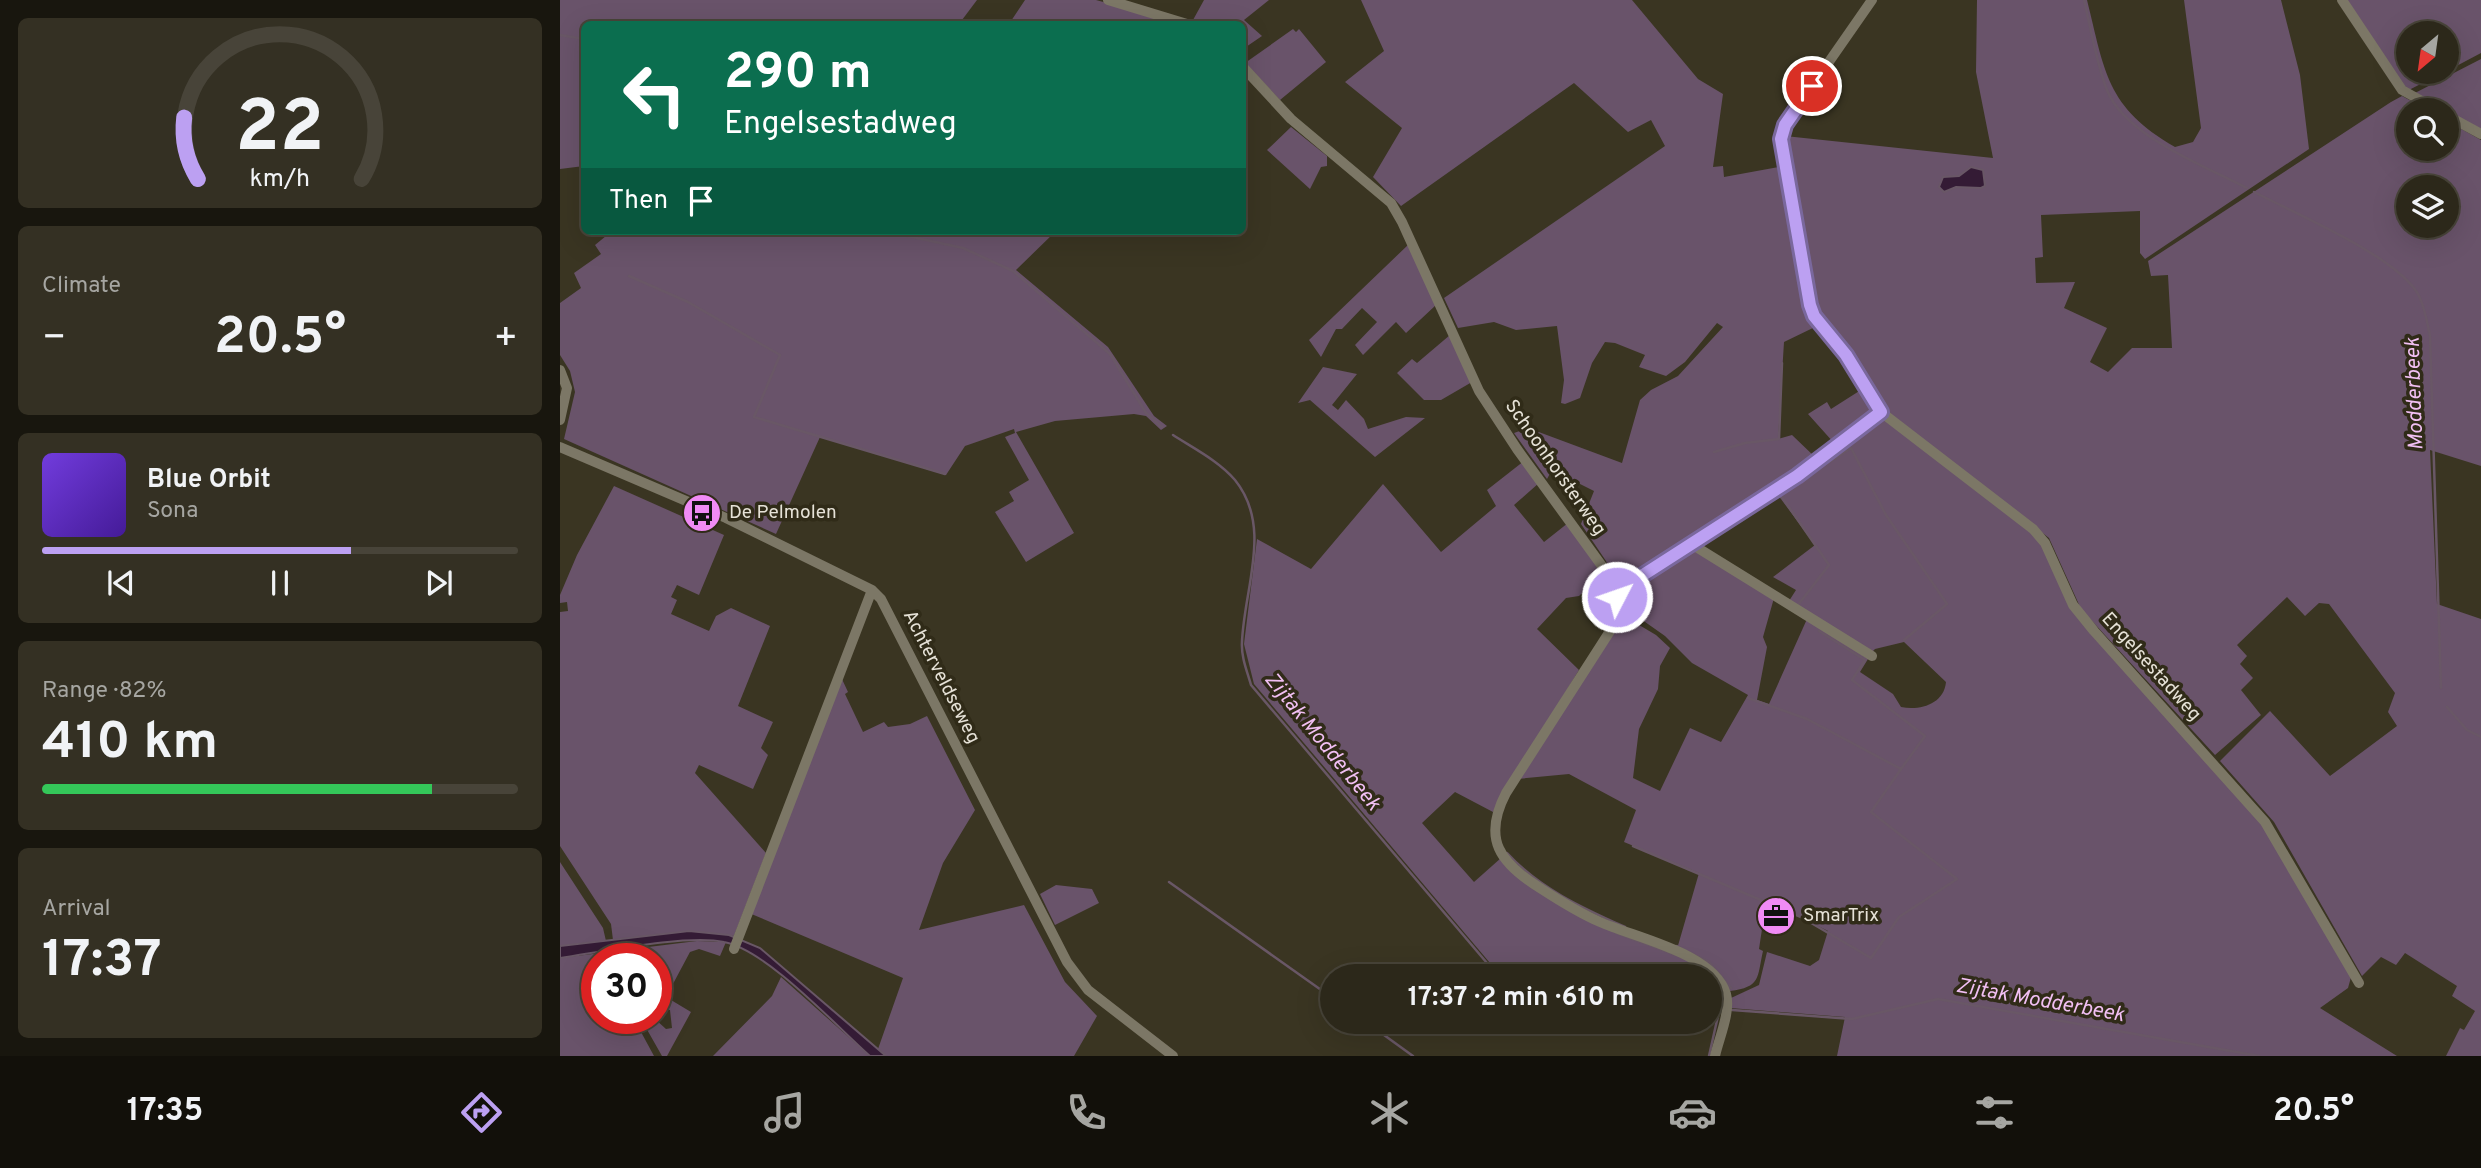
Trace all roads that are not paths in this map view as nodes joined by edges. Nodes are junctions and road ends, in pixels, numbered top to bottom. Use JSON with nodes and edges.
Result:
{"nodes":[{"id":1,"x":1108,"y":0,"type":"edge"},
{"id":2,"x":1872,"y":0,"type":"edge"},
{"id":3,"x":2342,"y":0,"type":"edge"},
{"id":4,"x":1177,"y":21,"type":"edge"},
{"id":5,"x":1246,"y":70,"type":"edge"},
{"id":6,"x":2416,"y":98,"type":"edge"},
{"id":7,"x":2459,"y":122,"type":"edge"},
{"id":8,"x":2481,"y":134,"type":"edge"},
{"id":9,"x":560,"y":370,"type":"edge"},
{"id":10,"x":1881,"y":412,"type":"junction"},
{"id":11,"x":560,"y":420,"type":"edge"},
{"id":12,"x":560,"y":447,"type":"edge"},
{"id":13,"x":1693,"y":545,"type":"junction"},
{"id":14,"x":872,"y":590,"type":"junction"},
{"id":15,"x":1617,"y":597,"type":"junction"},
{"id":16,"x":1872,"y":656,"type":"dead end"},
{"id":17,"x":734,"y":949,"type":"dead end"},
{"id":18,"x":2359,"y":983,"type":"dead end"},
{"id":19,"x":1174,"y":1056,"type":"edge"},
{"id":20,"x":1714,"y":1056,"type":"edge"}],
"edges":[{"from":1,"to":4,"type":"street"},
{"from":2,"to":10,"type":"street","name":"Engelsestadweg"},
{"from":3,"to":6,"type":"street"},
{"from":5,"to":15,"type":"street","name":"Schoonhorsterweg"},
{"from":7,"to":8,"type":"street"},
{"from":9,"to":11,"type":"street"},
{"from":10,"to":13,"type":"street"},
{"from":10,"to":18,"type":"street","name":"Engelsestadweg"},
{"from":12,"to":14,"type":"street"},
{"from":13,"to":15,"type":"street"},
{"from":13,"to":16,"type":"street"},
{"from":14,"to":17,"type":"street"},
{"from":14,"to":19,"type":"street","name":"Achterveldseweg"},
{"from":15,"to":20,"type":"street"}]}
